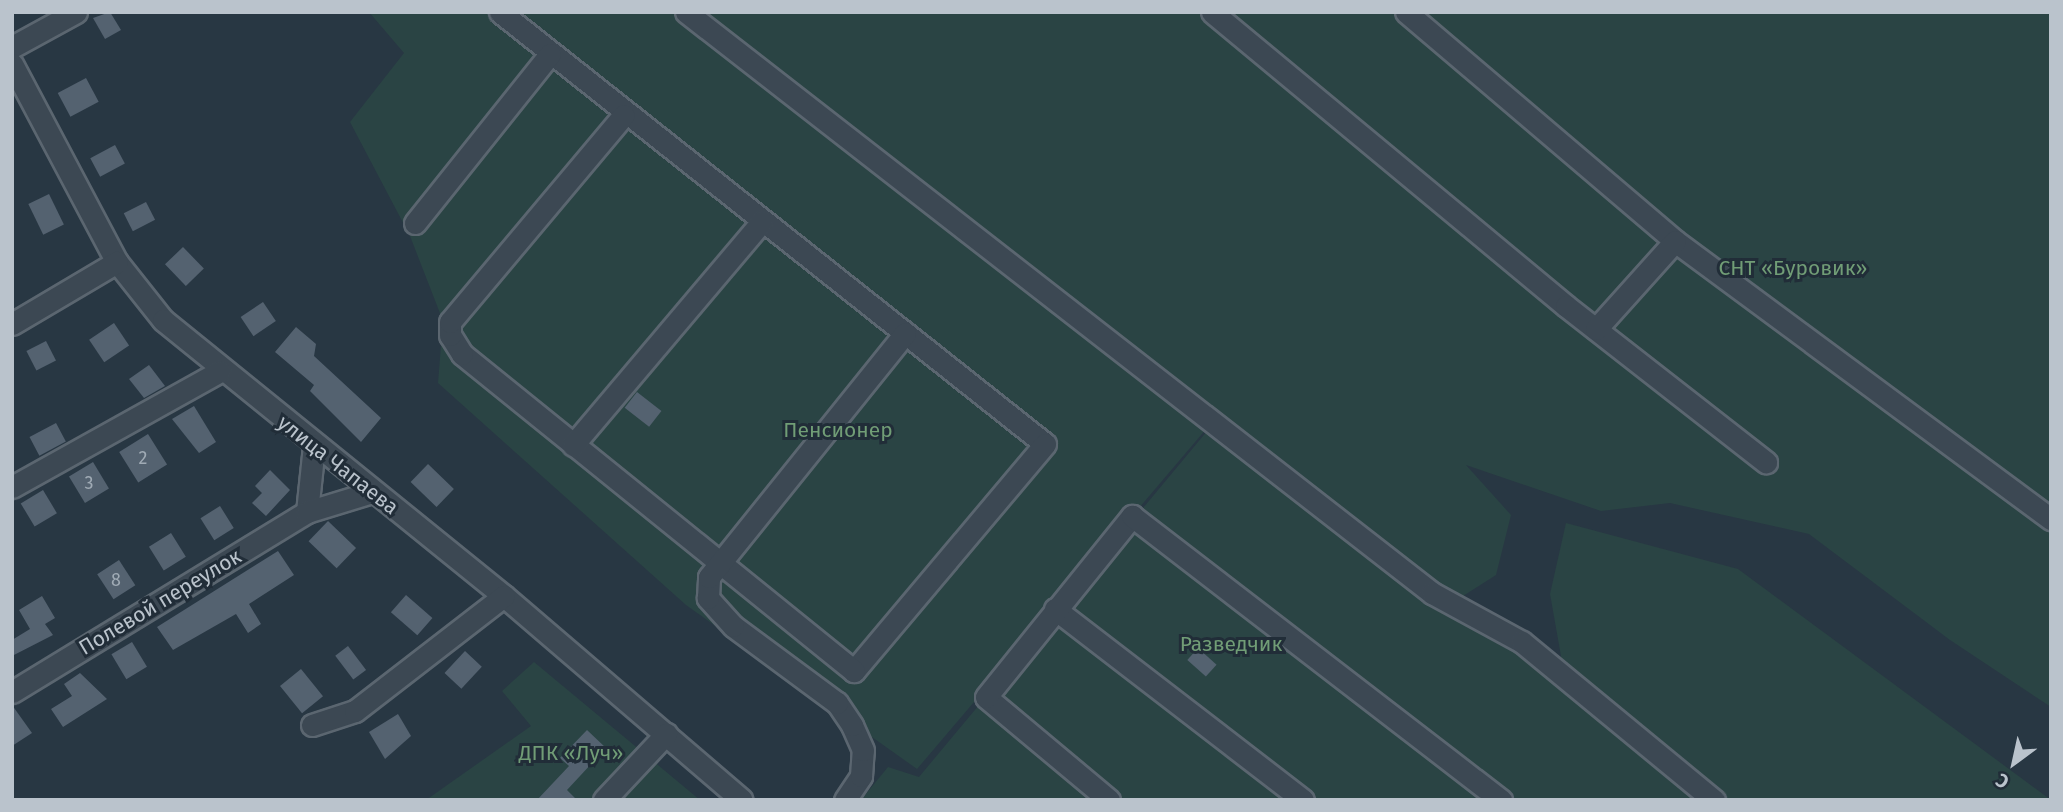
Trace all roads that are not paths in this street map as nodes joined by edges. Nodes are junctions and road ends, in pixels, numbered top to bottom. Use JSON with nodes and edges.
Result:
{"nodes":[{"id":1,"x":76,"y":12,"type":"edge"},
{"id":2,"x":500,"y":12,"type":"edge"},
{"id":3,"x":686,"y":12,"type":"edge"},
{"id":4,"x":1212,"y":12,"type":"edge"},
{"id":5,"x":1406,"y":12,"type":"edge"},
{"id":6,"x":12,"y":47,"type":"edge"},
{"id":7,"x":550,"y":54,"type":"junction"},
{"id":8,"x":12,"y":64,"type":"edge"},
{"id":9,"x":624,"y":115,"type":"junction"},
{"id":10,"x":762,"y":221,"type":"junction"},
{"id":11,"x":415,"y":223,"type":"dead end"},
{"id":12,"x":1675,"y":241,"type":"junction"},
{"id":13,"x":117,"y":261,"type":"junction"},
{"id":14,"x":12,"y":324,"type":"edge"},
{"id":15,"x":1596,"y":329,"type":"junction"},
{"id":16,"x":905,"y":333,"type":"junction"},
{"id":17,"x":220,"y":371,"type":"junction"},
{"id":18,"x":573,"y":445,"type":"junction"},
{"id":19,"x":314,"y":446,"type":"junction"},
{"id":20,"x":1766,"y":462,"type":"dead end"},
{"id":21,"x":12,"y":487,"type":"edge"},
{"id":22,"x":372,"y":492,"type":"junction"},
{"id":23,"x":307,"y":512,"type":"junction"},
{"id":24,"x":2051,"y":519,"type":"edge"},
{"id":25,"x":716,"y":563,"type":"junction"},
{"id":26,"x":505,"y":596,"type":"junction"},
{"id":27,"x":1055,"y":609,"type":"junction"},
{"id":28,"x":12,"y":692,"type":"edge"},
{"id":29,"x":312,"y":725,"type":"dead end"},
{"id":30,"x":666,"y":734,"type":"junction"},
{"id":31,"x":604,"y":800,"type":"edge"},
{"id":32,"x":742,"y":800,"type":"edge"},
{"id":33,"x":845,"y":800,"type":"edge"},
{"id":34,"x":1109,"y":800,"type":"edge"},
{"id":35,"x":1303,"y":800,"type":"edge"},
{"id":36,"x":1501,"y":800,"type":"edge"},
{"id":37,"x":1714,"y":800,"type":"edge"}],
"edges":[{"from":1,"to":6,"type":"street"},
{"from":2,"to":7,"type":"street"},
{"from":3,"to":37,"type":"street"},
{"from":4,"to":15,"type":"street"},
{"from":5,"to":12,"type":"street"},
{"from":7,"to":9,"type":"street"},
{"from":7,"to":11,"type":"street"},
{"from":8,"to":13,"type":"street","name":"улица Чапаева"},
{"from":9,"to":10,"type":"street"},
{"from":9,"to":18,"type":"street"},
{"from":10,"to":16,"type":"street"},
{"from":10,"to":18,"type":"street"},
{"from":12,"to":15,"type":"street"},
{"from":12,"to":24,"type":"street"},
{"from":13,"to":14,"type":"street"},
{"from":13,"to":17,"type":"street","name":"улица Чапаева"},
{"from":15,"to":20,"type":"street"},
{"from":16,"to":25,"type":"street"},
{"from":16,"to":25,"type":"street"},
{"from":17,"to":19,"type":"street","name":"улица Чапаева"},
{"from":17,"to":21,"type":"street"},
{"from":18,"to":25,"type":"street"},
{"from":19,"to":22,"type":"street","name":"улица Чапаева"},
{"from":19,"to":23,"type":"street"},
{"from":22,"to":23,"type":"street","name":"Полевой переулок"},
{"from":22,"to":26,"type":"street","name":"улица Чапаева"},
{"from":23,"to":28,"type":"street","name":"Полевой переулок"},
{"from":25,"to":33,"type":"street"},
{"from":26,"to":29,"type":"street"},
{"from":26,"to":30,"type":"street","name":"улица Чапаева"},
{"from":27,"to":34,"type":"street"},
{"from":27,"to":35,"type":"street"},
{"from":27,"to":36,"type":"street"},
{"from":30,"to":31,"type":"street"},
{"from":30,"to":32,"type":"street","name":"улица Чапаева"}]}
